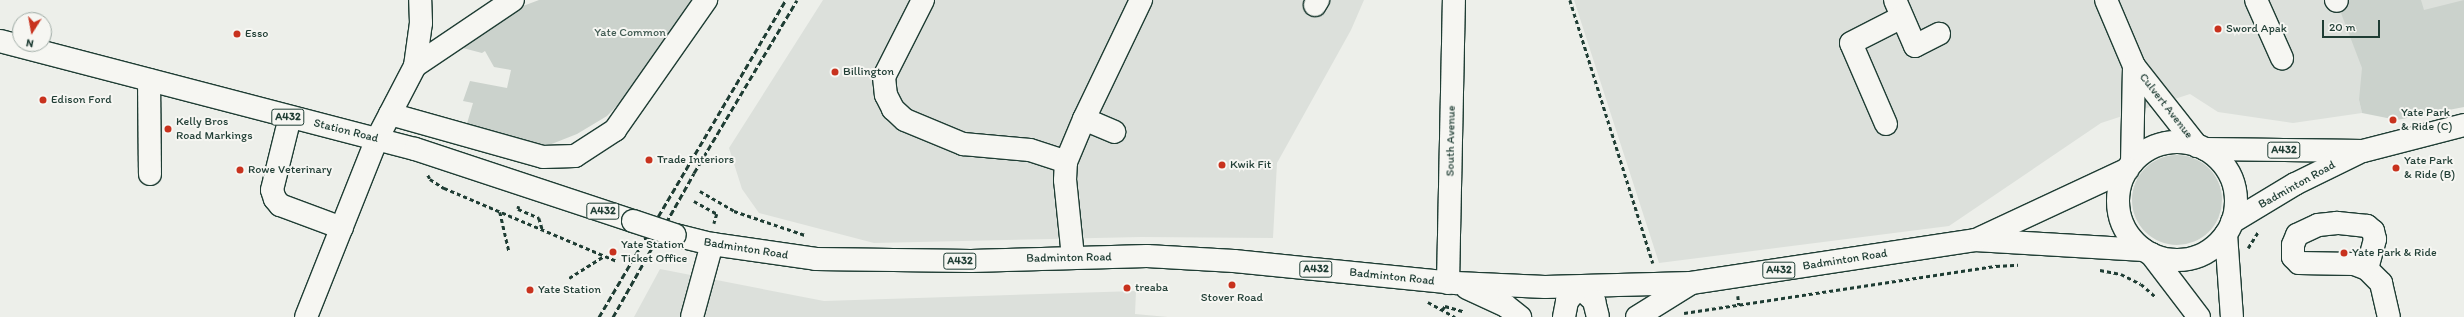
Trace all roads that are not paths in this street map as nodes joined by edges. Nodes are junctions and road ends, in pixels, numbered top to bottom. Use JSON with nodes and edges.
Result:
{"nodes":[{"id":1,"x":420,"y":0,"type":"edge"},
{"id":2,"x":513,"y":0,"type":"edge"},
{"id":3,"x":706,"y":0,"type":"edge"},
{"id":4,"x":923,"y":0,"type":"edge"},
{"id":5,"x":1141,"y":0,"type":"edge"},
{"id":6,"x":1454,"y":0,"type":"edge"},
{"id":7,"x":2106,"y":0,"type":"edge"},
{"id":8,"x":2256,"y":0,"type":"edge"},
{"id":9,"x":1898,"y":8,"type":"edge"},
{"id":10,"x":1939,"y":34,"type":"dead end"},
{"id":11,"x":0,"y":41,"type":"edge"},
{"id":12,"x":2282,"y":58,"type":"dead end"},
{"id":13,"x":415,"y":66,"type":"junction"},
{"id":14,"x":2134,"y":66,"type":"junction"},
{"id":15,"x":149,"y":80,"type":"junction"},
{"id":16,"x":390,"y":114,"type":"junction"},
{"id":17,"x":290,"y":117,"type":"junction"},
{"id":18,"x":1084,"y":119,"type":"junction"},
{"id":19,"x":1886,"y":124,"type":"dead end"},
{"id":20,"x":2464,"y":125,"type":"edge"},
{"id":21,"x":1114,"y":132,"type":"dead end"},
{"id":22,"x":377,"y":139,"type":"junction"},
{"id":23,"x":2201,"y":147,"type":"junction"},
{"id":24,"x":2363,"y":150,"type":"junction"},
{"id":25,"x":1066,"y":162,"type":"junction"},
{"id":26,"x":2130,"y":166,"type":"junction"},
{"id":27,"x":150,"y":174,"type":"dead end"},
{"id":28,"x":342,"y":228,"type":"junction"},
{"id":29,"x":2229,"y":228,"type":"junction"},
{"id":30,"x":695,"y":240,"type":"junction"},
{"id":31,"x":1975,"y":240,"type":"junction"},
{"id":32,"x":2148,"y":252,"type":"junction"},
{"id":33,"x":1073,"y":257,"type":"junction"},
{"id":34,"x":2367,"y":269,"type":"dead end"},
{"id":35,"x":1452,"y":283,"type":"junction"},
{"id":36,"x":1691,"y":283,"type":"junction"},
{"id":37,"x":1579,"y":288,"type":"junction"},
{"id":38,"x":306,"y":317,"type":"edge"},
{"id":39,"x":692,"y":317,"type":"edge"},
{"id":40,"x":1520,"y":317,"type":"edge"},
{"id":41,"x":1564,"y":317,"type":"edge"},
{"id":42,"x":1598,"y":317,"type":"edge"},
{"id":43,"x":1637,"y":317,"type":"edge"},
{"id":44,"x":2198,"y":317,"type":"edge"},
{"id":45,"x":2232,"y":317,"type":"edge"},
{"id":46,"x":2389,"y":317,"type":"edge"}],
"edges":[{"from":1,"to":13,"type":"main road"},
{"from":2,"to":13,"type":"main road"},
{"from":3,"to":16,"type":"main road"},
{"from":4,"to":25,"type":"main road"},
{"from":5,"to":18,"type":"main road"},
{"from":6,"to":35,"type":"main road","name":"South Avenue"},
{"from":7,"to":14,"type":"main road","name":"Culvert Avenue"},
{"from":8,"to":12,"type":"main road"},
{"from":9,"to":10,"type":"main road"},
{"from":9,"to":19,"type":"main road"},
{"from":11,"to":15,"type":"main road","name":"Station Road","number":"A432"},
{"from":13,"to":16,"type":"main road"},
{"from":14,"to":23,"type":"main road","name":"Culvert Avenue"},
{"from":14,"to":26,"type":"main road","name":"Culvert Avenue"},
{"from":15,"to":17,"type":"main road","name":"Station Road","number":"A432"},
{"from":15,"to":27,"type":"main road"},
{"from":16,"to":22,"type":"main road"},
{"from":17,"to":22,"type":"main road","name":"Station Road","number":"A432"},
{"from":17,"to":28,"type":"main road"},
{"from":18,"to":21,"type":"main road"},
{"from":18,"to":25,"type":"main road"},
{"from":20,"to":24,"type":"main road","name":"Badminton Road","number":"A432"},
{"from":22,"to":28,"type":"main road"},
{"from":22,"to":30,"type":"main road","name":"Station Road","number":"A432","bridge":true},
{"from":23,"to":24,"type":"main road","name":"Badminton Road","number":"A432"},
{"from":23,"to":26,"type":"main road"},
{"from":23,"to":29,"type":"main road"},
{"from":24,"to":29,"type":"main road","name":"Badminton Road","number":"A432"},
{"from":25,"to":33,"type":"main road"},
{"from":26,"to":31,"type":"main road","name":"Badminton Road","number":"A432"},
{"from":26,"to":32,"type":"main road"},
{"from":28,"to":38,"type":"main road"},
{"from":29,"to":32,"type":"main road"},
{"from":29,"to":45,"type":"main road"},
{"from":30,"to":33,"type":"main road","name":"Badminton Road","number":"A432"},
{"from":30,"to":39,"type":"main road"},
{"from":31,"to":32,"type":"main road","name":"Badminton Road","number":"A432"},
{"from":31,"to":36,"type":"main road","name":"Badminton Road","number":"A432"},
{"from":32,"to":44,"type":"main road"},
{"from":33,"to":35,"type":"main road","name":"Badminton Road","number":"A432"},
{"from":34,"to":46,"type":"main road"},
{"from":35,"to":37,"type":"main road","name":"Badminton Road","number":"A432"},
{"from":35,"to":40,"type":"main road"},
{"from":36,"to":37,"type":"main road","name":"Badminton Road","number":"A432"},
{"from":36,"to":43,"type":"main road"},
{"from":37,"to":41,"type":"main road"},
{"from":37,"to":42,"type":"main road"}]}
